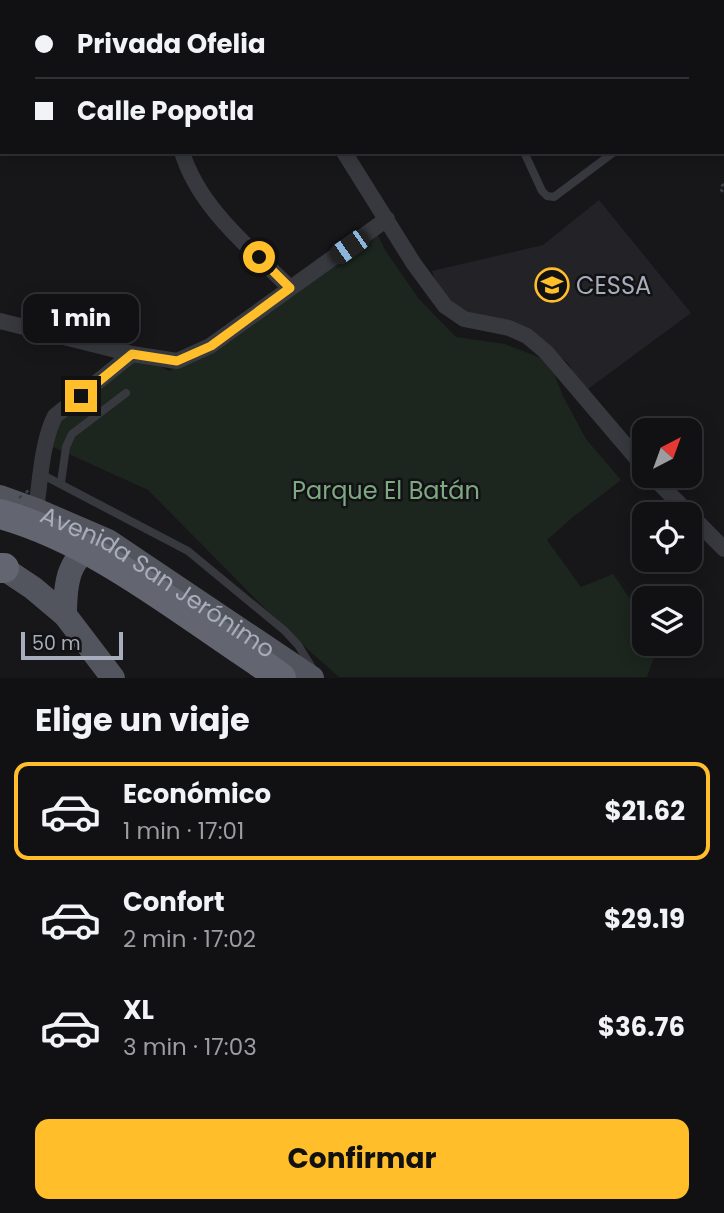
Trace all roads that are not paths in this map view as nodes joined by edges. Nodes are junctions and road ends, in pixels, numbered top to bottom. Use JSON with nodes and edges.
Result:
{"nodes":[{"id":1,"x":183,"y":154,"type":"edge"},
{"id":2,"x":345,"y":154,"type":"edge"},
{"id":3,"x":525,"y":154,"type":"edge"},
{"id":4,"x":611,"y":154,"type":"edge"},
{"id":5,"x":387,"y":219,"type":"junction"},
{"id":6,"x":290,"y":288,"type":"junction"},
{"id":7,"x":0,"y":321,"type":"edge"},
{"id":8,"x":132,"y":354,"type":"junction"},
{"id":9,"x":126,"y":393,"type":"dead end"},
{"id":10,"x":632,"y":453,"type":"edge"},
{"id":11,"x":41,"y":474,"type":"junction"},
{"id":12,"x":61,"y":483,"type":"junction"},
{"id":13,"x":664,"y":488,"type":"edge"},
{"id":14,"x":0,"y":497,"type":"edge"},
{"id":15,"x":36,"y":509,"type":"junction"},
{"id":16,"x":0,"y":514,"type":"edge"},
{"id":17,"x":108,"y":541,"type":"junction"},
{"id":18,"x":724,"y":549,"type":"edge"},
{"id":19,"x":1,"y":567,"type":"edge"},
{"id":20,"x":65,"y":615,"type":"junction"},
{"id":21,"x":270,"y":670,"type":"edge"},
{"id":22,"x":113,"y":677,"type":"edge"},
{"id":23,"x":312,"y":677,"type":"edge"},
{"id":24,"x":318,"y":677,"type":"edge"}],
"edges":[{"from":1,"to":6,"type":"street"},
{"from":2,"to":5,"type":"street"},
{"from":3,"to":4,"type":"lane"},
{"from":5,"to":6,"type":"street"},
{"from":5,"to":10,"type":"street"},
{"from":6,"to":8,"type":"street"},
{"from":7,"to":8,"type":"street"},
{"from":8,"to":11,"type":"street"},
{"from":9,"to":12,"type":"lane"},
{"from":11,"to":12,"type":"lane"},
{"from":11,"to":15,"type":"street"},
{"from":12,"to":24,"type":"lane"},
{"from":13,"to":18,"type":"street"},
{"from":14,"to":15,"type":"main road","name":"Avenida San Jerónimo"},
{"from":15,"to":17,"type":"main road","name":"Avenida San Jerónimo"},
{"from":16,"to":21,"type":"highway","bridge":true},
{"from":17,"to":20,"type":"main road"},
{"from":17,"to":23,"type":"main road","name":"Avenida San Jerónimo"},
{"from":19,"to":20,"type":"main road"},
{"from":20,"to":22,"type":"main road"}]}
